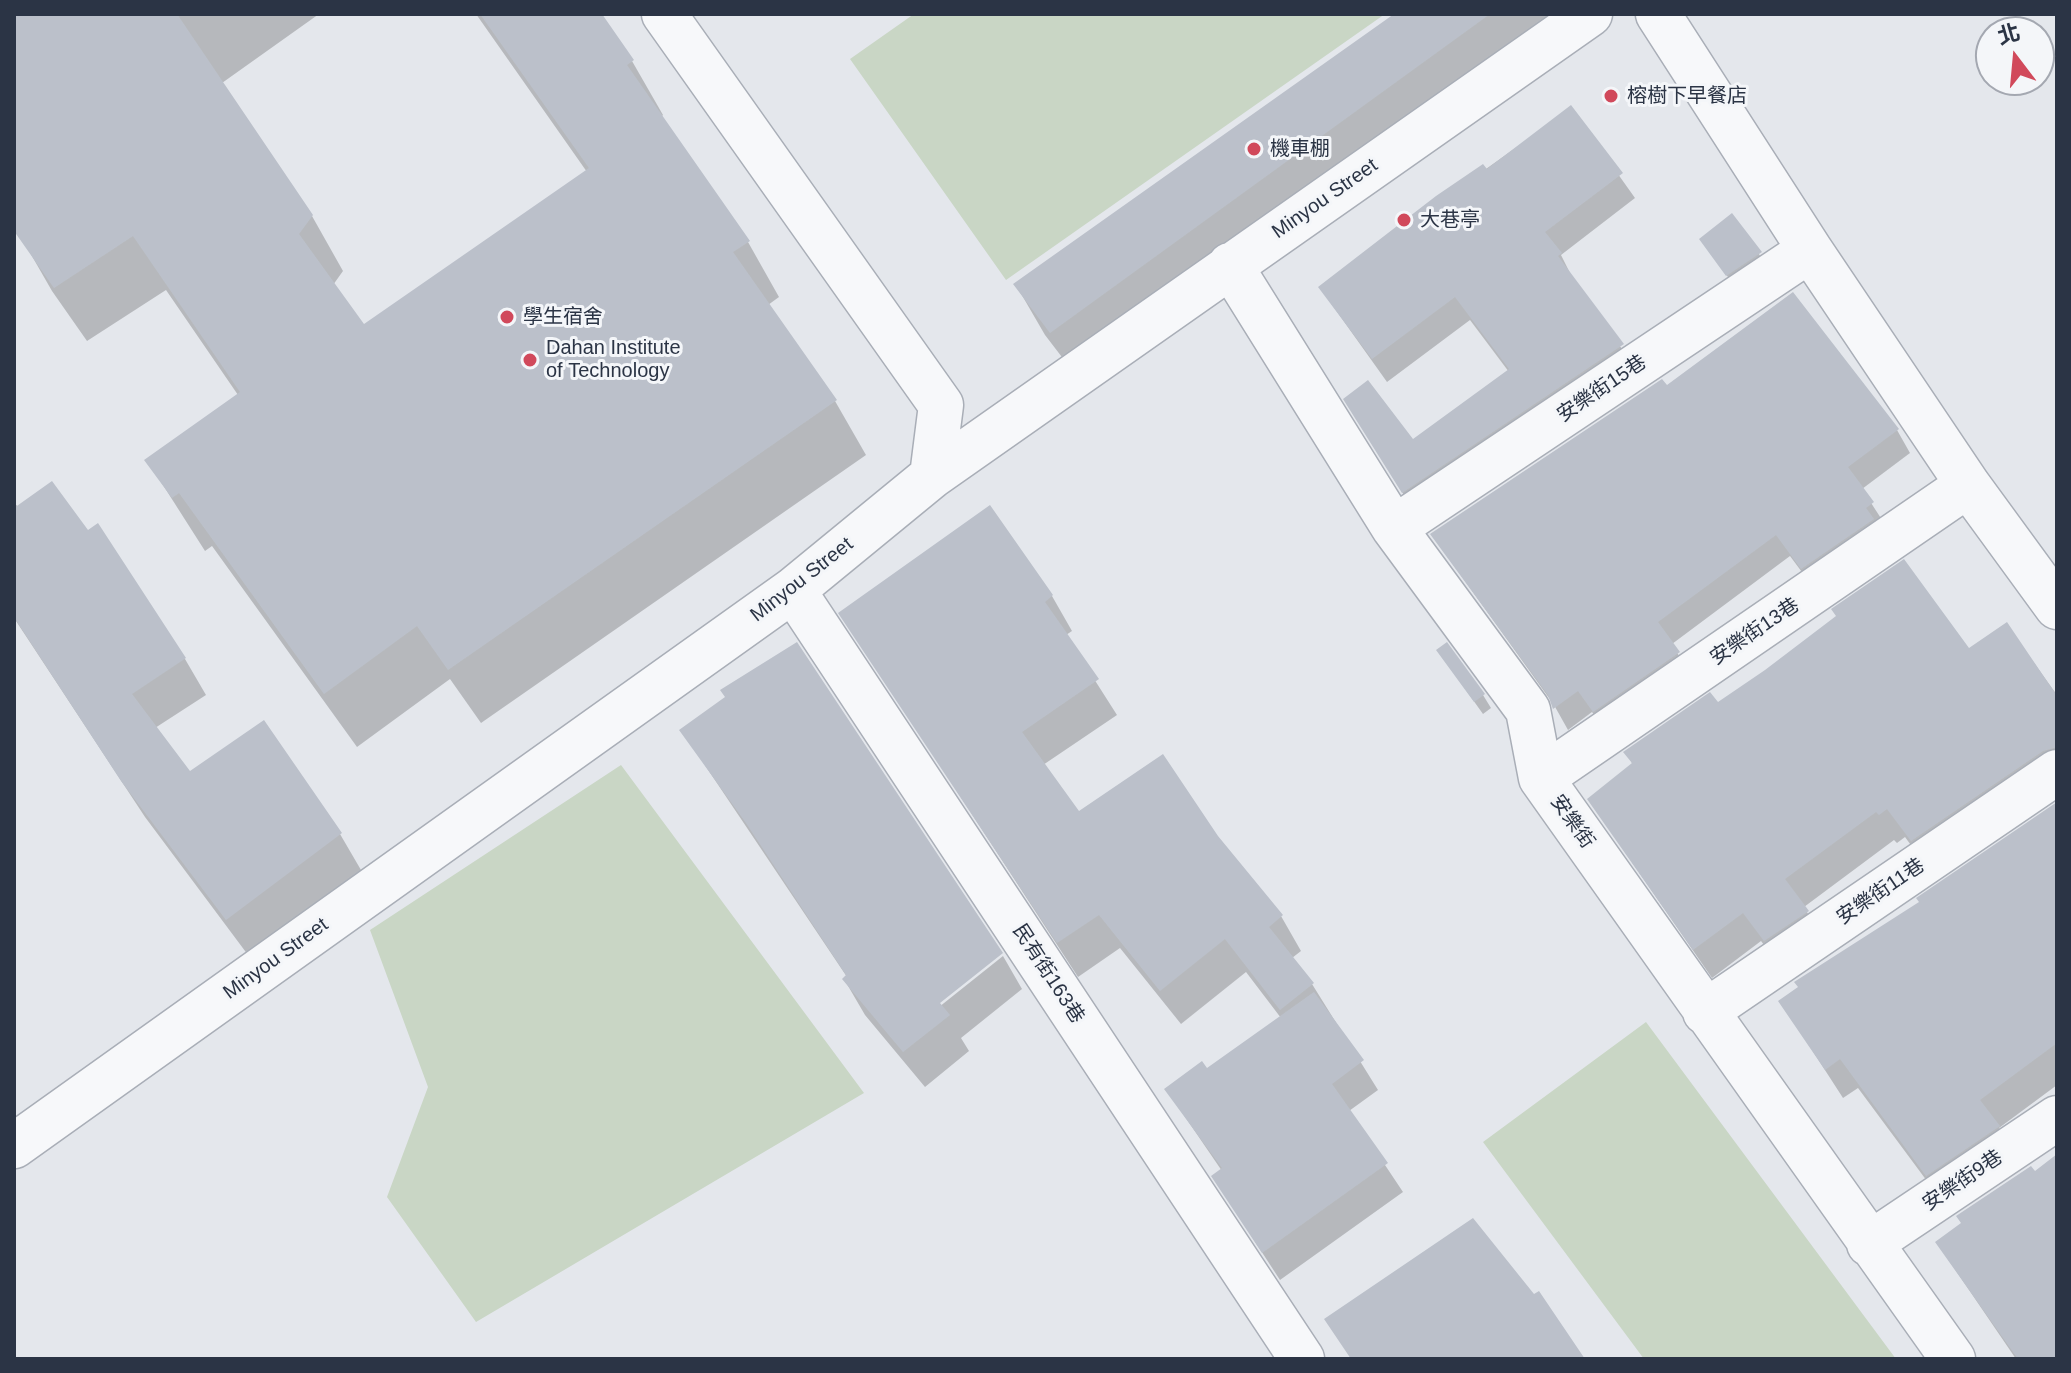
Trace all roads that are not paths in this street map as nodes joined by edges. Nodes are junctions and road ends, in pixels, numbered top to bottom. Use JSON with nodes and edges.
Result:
{"nodes":[{"id":1,"x":664,"y":14,"type":"edge"},
{"id":2,"x":1590,"y":14,"type":"edge"},
{"id":3,"x":1658,"y":14,"type":"edge"},
{"id":4,"x":1810,"y":250,"type":"junction"},
{"id":5,"x":1230,"y":265,"type":"junction"},
{"id":6,"x":932,"y":476,"type":"junction"},
{"id":7,"x":1968,"y":485,"type":"junction"},
{"id":8,"x":1394,"y":528,"type":"junction"},
{"id":9,"x":793,"y":590,"type":"junction"},
{"id":10,"x":2057,"y":607,"type":"edge"},
{"id":11,"x":2057,"y":772,"type":"edge"},
{"id":12,"x":1541,"y":778,"type":"junction"},
{"id":13,"x":1705,"y":1012,"type":"junction"},
{"id":14,"x":2057,"y":1118,"type":"edge"},
{"id":15,"x":14,"y":1146,"type":"edge"},
{"id":16,"x":1869,"y":1244,"type":"junction"},
{"id":17,"x":1302,"y":1359,"type":"edge"},
{"id":18,"x":1953,"y":1359,"type":"edge"}],
"edges":[{"from":1,"to":6,"type":"street"},
{"from":2,"to":5,"type":"street","name":"Minyou Street"},
{"from":3,"to":4,"type":"street"},
{"from":4,"to":7,"type":"street"},
{"from":4,"to":8,"type":"street","name":"安樂街15巷"},
{"from":5,"to":6,"type":"street","name":"Minyou Street"},
{"from":5,"to":8,"type":"street","name":"安樂街"},
{"from":6,"to":9,"type":"street","name":"Minyou Street"},
{"from":7,"to":10,"type":"street"},
{"from":7,"to":12,"type":"street","name":"安樂街13巷"},
{"from":8,"to":12,"type":"street","name":"安樂街"},
{"from":9,"to":15,"type":"street","name":"Minyou Street"},
{"from":9,"to":17,"type":"street","name":"民有街163巷"},
{"from":11,"to":13,"type":"street","name":"安樂街11巷"},
{"from":12,"to":13,"type":"street","name":"安樂街"},
{"from":13,"to":16,"type":"street","name":"安樂街"},
{"from":14,"to":16,"type":"street","name":"安樂街9巷"},
{"from":16,"to":18,"type":"street","name":"安樂街"}]}
